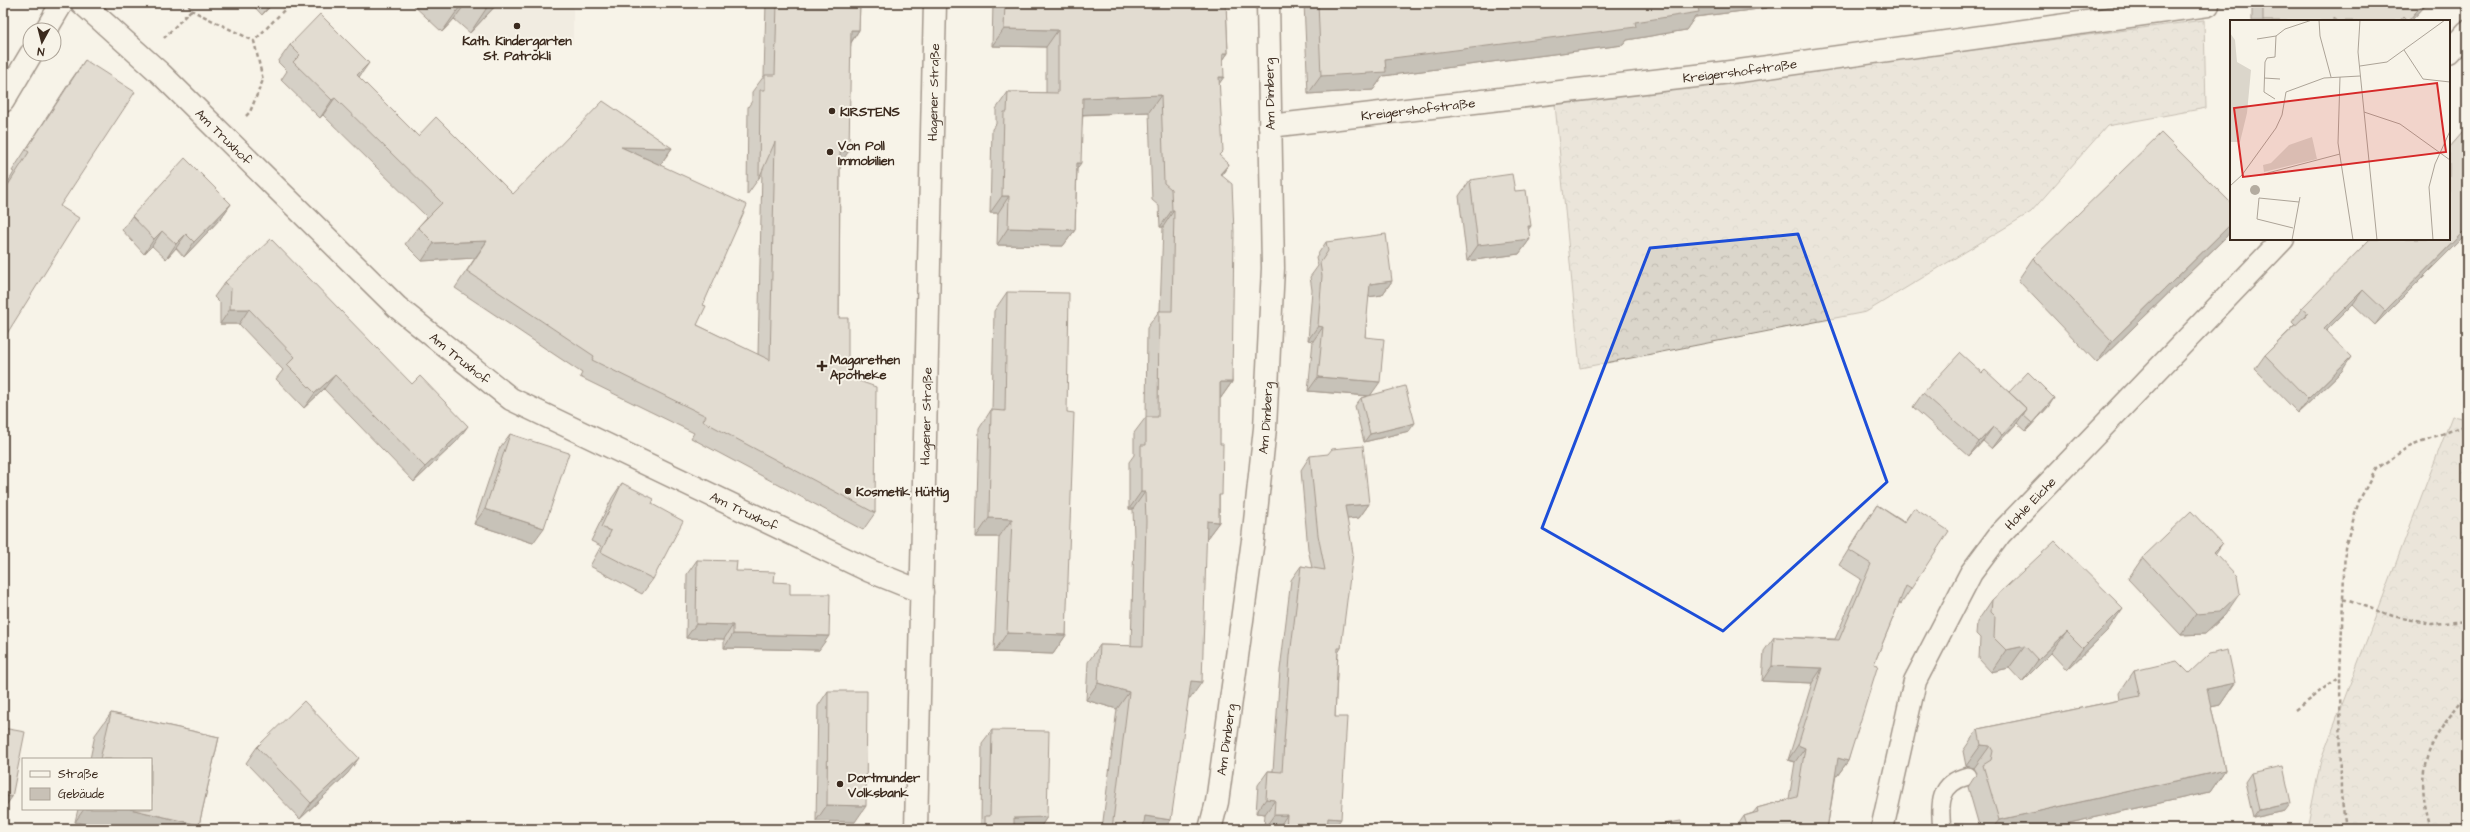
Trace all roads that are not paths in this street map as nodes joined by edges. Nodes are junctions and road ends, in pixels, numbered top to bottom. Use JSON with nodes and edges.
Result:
{"nodes":[{"id":1,"x":62,"y":3,"type":"edge"},
{"id":2,"x":82,"y":3,"type":"edge"},
{"id":3,"x":935,"y":3,"type":"edge"},
{"id":4,"x":1268,"y":3,"type":"edge"},
{"id":5,"x":2208,"y":5,"type":"dead end"},
{"id":6,"x":51,"y":22,"type":"edge"},
{"id":7,"x":2467,"y":32,"type":"edge"},
{"id":8,"x":2450,"y":51,"type":"edge"},
{"id":9,"x":26,"y":62,"type":"edge"},
{"id":10,"x":3,"y":101,"type":"edge"},
{"id":11,"x":1270,"y":126,"type":"junction"},
{"id":12,"x":2282,"y":240,"type":"edge"},
{"id":13,"x":922,"y":592,"type":"junction"},
{"id":14,"x":1968,"y":776,"type":"dead end"},
{"id":15,"x":916,"y":829,"type":"edge"},
{"id":16,"x":1210,"y":829,"type":"edge"},
{"id":17,"x":1882,"y":829,"type":"edge"},
{"id":18,"x":1942,"y":829,"type":"edge"}],
"edges":[{"from":1,"to":6,"type":"street"},
{"from":2,"to":13,"type":"street","name":"Am Truxhof"},
{"from":3,"to":13,"type":"street","name":"Hagener Straße"},
{"from":4,"to":11,"type":"street","name":"Am Dimberg"},
{"from":5,"to":11,"type":"street","name":"Kreigershofstraße"},
{"from":7,"to":8,"type":"street"},
{"from":9,"to":10,"type":"street"},
{"from":11,"to":16,"type":"street","name":"Am Dimberg"},
{"from":12,"to":17,"type":"street","name":"Hohle Eiche"},
{"from":13,"to":15,"type":"street","name":"Hagener Straße"},
{"from":14,"to":18,"type":"lane"}]}
